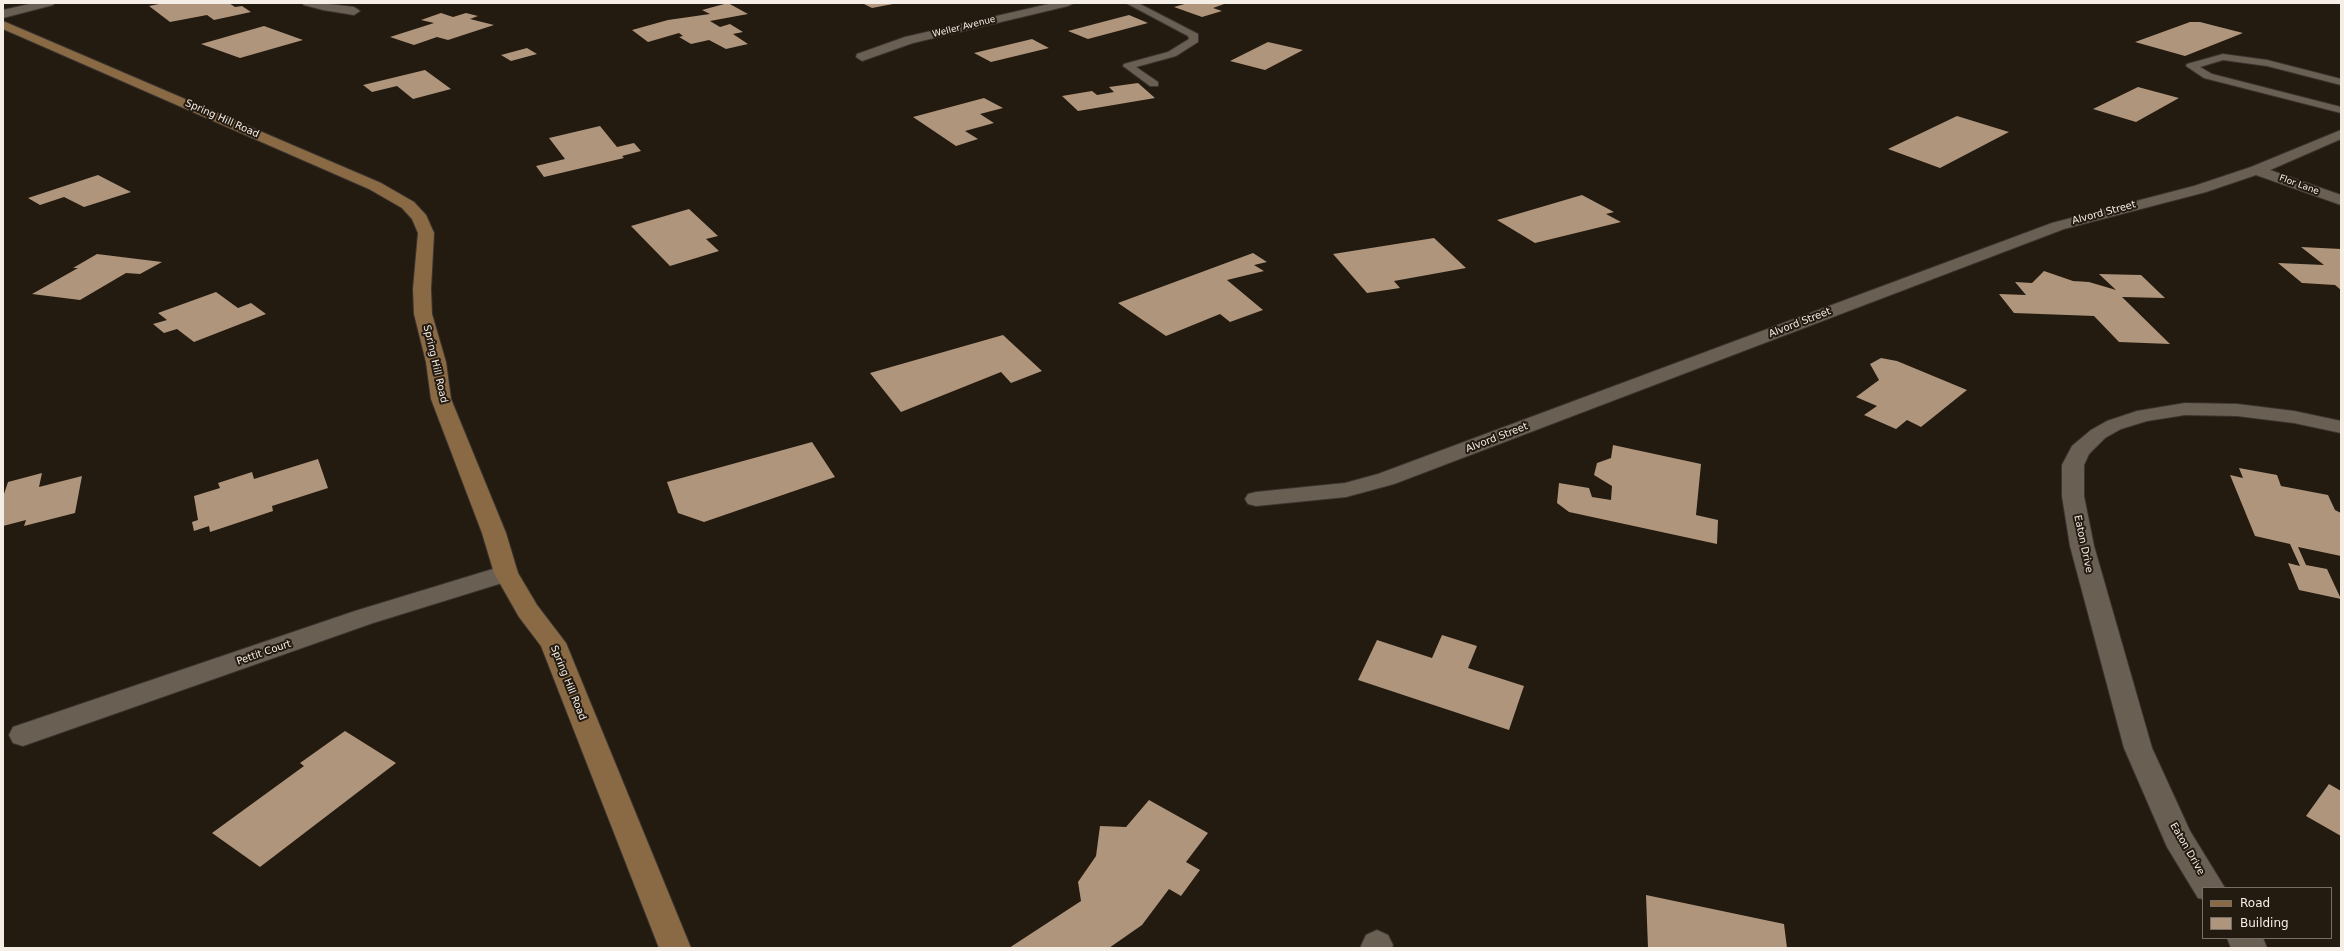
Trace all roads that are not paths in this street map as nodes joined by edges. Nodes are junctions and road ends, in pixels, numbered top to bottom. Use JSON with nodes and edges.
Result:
{"nodes":[{"id":1,"x":49,"y":3,"type":"edge"},
{"id":2,"x":308,"y":3,"type":"edge"},
{"id":3,"x":1068,"y":3,"type":"edge"},
{"id":4,"x":1132,"y":3,"type":"edge"},
{"id":5,"x":354,"y":11,"type":"dead end"},
{"id":6,"x":3,"y":14,"type":"edge"},
{"id":7,"x":3,"y":25,"type":"edge"},
{"id":8,"x":862,"y":57,"type":"dead end"},
{"id":9,"x":2341,"y":82,"type":"edge"},
{"id":10,"x":1154,"y":84,"type":"dead end"},
{"id":11,"x":2341,"y":110,"type":"edge"},
{"id":12,"x":2341,"y":134,"type":"edge"},
{"id":13,"x":2256,"y":170,"type":"junction"},
{"id":14,"x":2341,"y":200,"type":"edge"},
{"id":15,"x":2341,"y":427,"type":"edge"},
{"id":16,"x":1256,"y":499,"type":"dead end"},
{"id":17,"x":506,"y":573,"type":"junction"},
{"id":18,"x":23,"y":735,"type":"dead end"},
{"id":19,"x":2208,"y":887,"type":"edge"},
{"id":20,"x":2244,"y":939,"type":"edge"},
{"id":21,"x":675,"y":948,"type":"edge"},
{"id":22,"x":2252,"y":948,"type":"edge"}],
"edges":[{"from":1,"to":6,"type":"street"},
{"from":2,"to":5,"type":"street"},
{"from":3,"to":8,"type":"street","name":"Weller Avenue"},
{"from":4,"to":10,"type":"lane"},
{"from":7,"to":17,"type":"main road","name":"Spring Hill Road"},
{"from":9,"to":11,"type":"lane"},
{"from":12,"to":13,"type":"street","name":"Alvord Street"},
{"from":13,"to":14,"type":"street","name":"Flor Lane"},
{"from":13,"to":16,"type":"street","name":"Alvord Street"},
{"from":15,"to":19,"type":"street","name":"Eaton Drive"},
{"from":17,"to":18,"type":"street","name":"Pettit Court"},
{"from":17,"to":21,"type":"main road","name":"Spring Hill Road"},
{"from":20,"to":22,"type":"street"}]}
